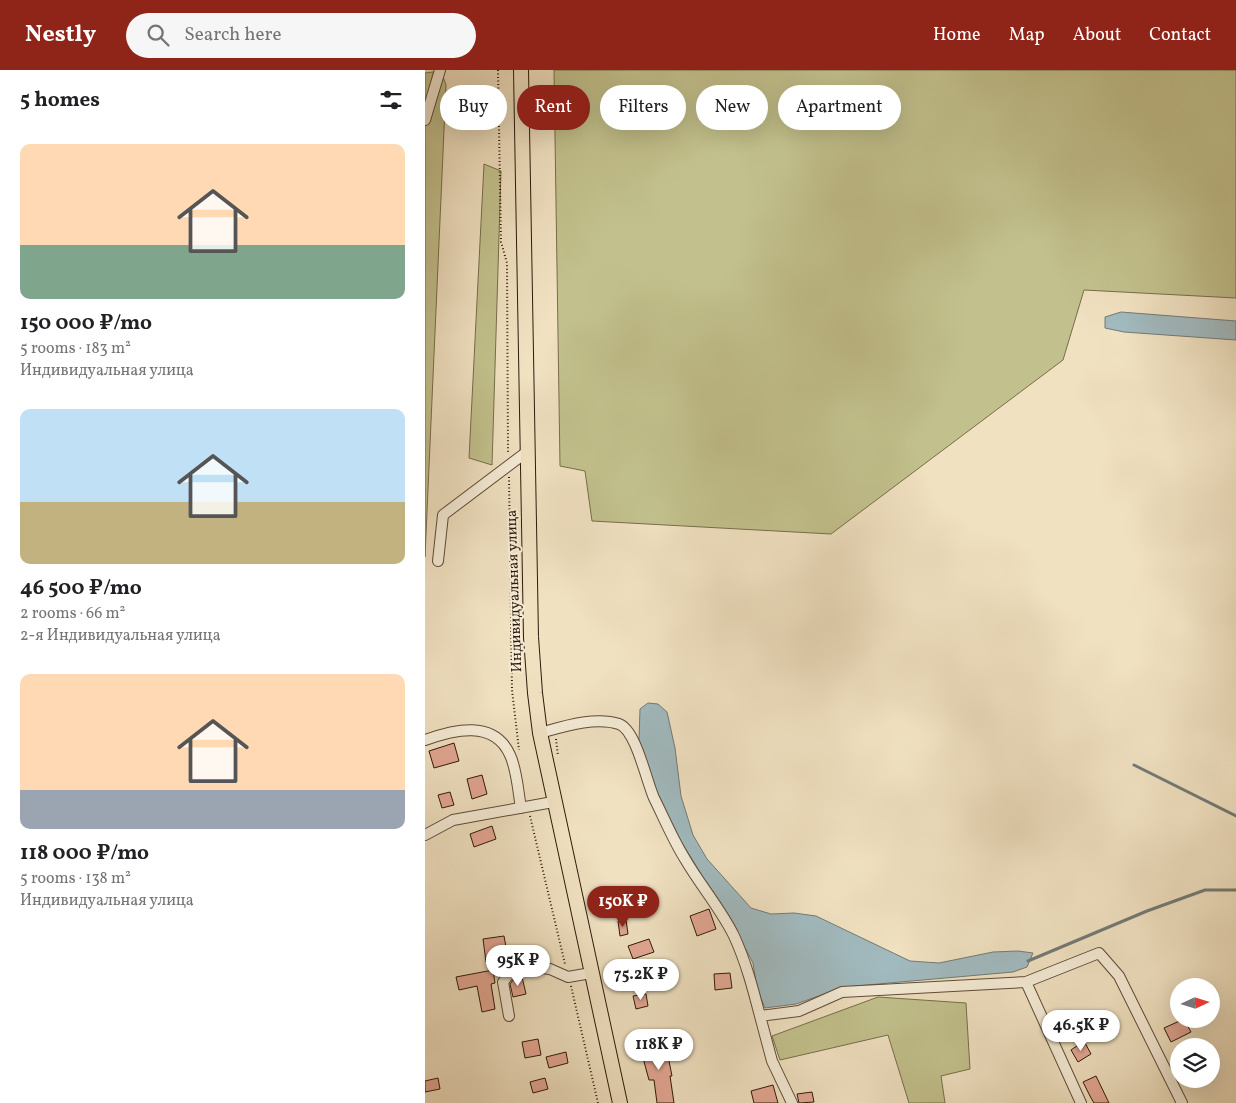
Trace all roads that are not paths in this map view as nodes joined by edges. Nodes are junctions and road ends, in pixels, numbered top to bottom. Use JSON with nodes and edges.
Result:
{"nodes":[{"id":1,"x":440,"y":70,"type":"edge"},
{"id":2,"x":521,"y":70,"type":"edge"},
{"id":3,"x":425,"y":120,"type":"edge"},
{"id":4,"x":528,"y":451,"type":"junction"},
{"id":5,"x":438,"y":560,"type":"dead end"},
{"id":6,"x":540,"y":733,"type":"junction"},
{"id":7,"x":425,"y":740,"type":"edge"},
{"id":8,"x":553,"y":802,"type":"junction"},
{"id":9,"x":524,"y":807,"type":"junction"},
{"id":10,"x":425,"y":835,"type":"edge"},
{"id":11,"x":591,"y":973,"type":"junction"},
{"id":12,"x":1026,"y":982,"type":"junction"},
{"id":13,"x":509,"y":1016,"type":"dead end"},
{"id":14,"x":760,"y":1016,"type":"junction"},
{"id":15,"x":620,"y":1103,"type":"edge"},
{"id":16,"x":792,"y":1103,"type":"edge"},
{"id":17,"x":1081,"y":1103,"type":"edge"},
{"id":18,"x":1183,"y":1103,"type":"edge"}],
"edges":[{"from":1,"to":3,"type":"street"},
{"from":2,"to":4,"type":"main road","name":"Индивидуальная улица"},
{"from":4,"to":5,"type":"street"},
{"from":4,"to":6,"type":"main road","name":"Индивидуальная улица"},
{"from":6,"to":8,"type":"main road","name":"Индивидуальная улица"},
{"from":6,"to":14,"type":"street"},
{"from":7,"to":9,"type":"street"},
{"from":8,"to":9,"type":"street"},
{"from":8,"to":11,"type":"main road","name":"Индивидуальная улица"},
{"from":9,"to":10,"type":"street"},
{"from":11,"to":13,"type":"street"},
{"from":11,"to":15,"type":"main road","name":"Индивидуальная улица"},
{"from":12,"to":14,"type":"street"},
{"from":12,"to":17,"type":"street"},
{"from":12,"to":18,"type":"street"},
{"from":14,"to":16,"type":"street"}]}
